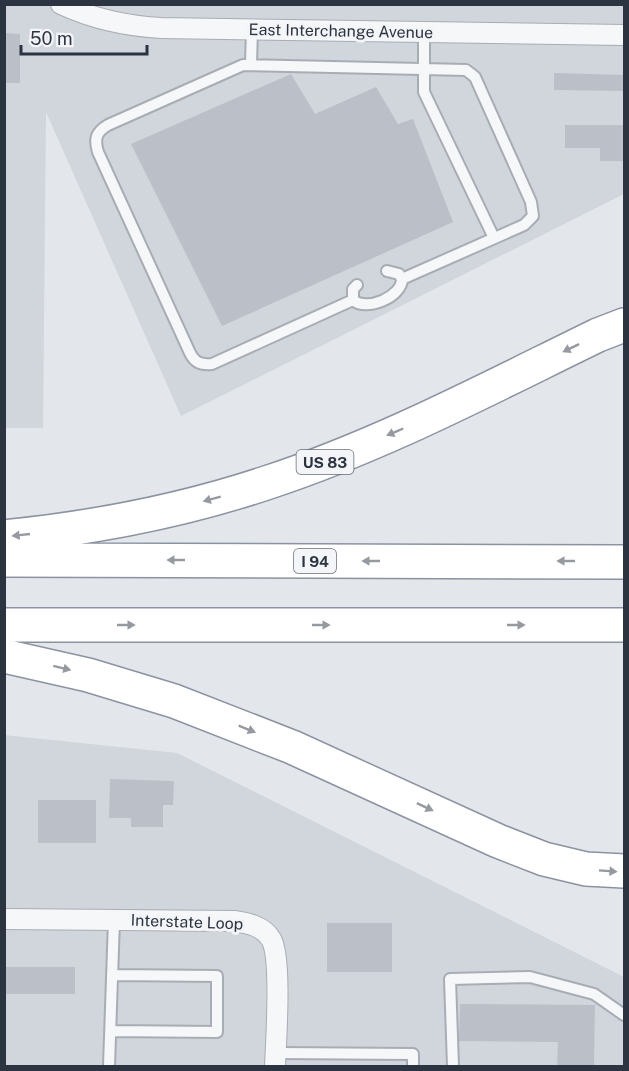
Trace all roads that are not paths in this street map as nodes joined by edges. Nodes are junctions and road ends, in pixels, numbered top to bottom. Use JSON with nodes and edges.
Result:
{"nodes":[{"id":1,"x":61,"y":4,"type":"edge"},
{"id":2,"x":252,"y":29,"type":"junction"},
{"id":3,"x":424,"y":32,"type":"junction"},
{"id":4,"x":624,"y":34,"type":"edge"},
{"id":5,"x":251,"y":64,"type":"junction"},
{"id":6,"x":423,"y":68,"type":"junction"},
{"id":7,"x":494,"y":238,"type":"junction"},
{"id":8,"x":387,"y":271,"type":"dead end"},
{"id":9,"x":402,"y":279,"type":"junction"},
{"id":10,"x":357,"y":285,"type":"dead end"},
{"id":11,"x":353,"y":300,"type":"junction"},
{"id":12,"x":624,"y":325,"type":"edge"},
{"id":13,"x":4,"y":537,"type":"edge"},
{"id":14,"x":4,"y":560,"type":"edge"},
{"id":15,"x":624,"y":562,"type":"edge"},
{"id":16,"x":4,"y":625,"type":"edge"},
{"id":17,"x":624,"y":625,"type":"edge"},
{"id":18,"x":4,"y":656,"type":"edge"},
{"id":19,"x":624,"y":872,"type":"edge"},
{"id":20,"x":4,"y":919,"type":"edge"},
{"id":21,"x":114,"y":920,"type":"junction"},
{"id":22,"x":112,"y":975,"type":"junction"},
{"id":23,"x":624,"y":1015,"type":"edge"},
{"id":24,"x":111,"y":1030,"type":"junction"},
{"id":25,"x":276,"y":1060,"type":"edge"},
{"id":26,"x":110,"y":1066,"type":"edge"},
{"id":27,"x":413,"y":1066,"type":"edge"},
{"id":28,"x":453,"y":1066,"type":"edge"}],
"edges":[{"from":1,"to":2,"type":"street","name":"East Interchange Avenue"},
{"from":2,"to":3,"type":"street","name":"East Interchange Avenue"},
{"from":2,"to":5,"type":"lane"},
{"from":3,"to":4,"type":"street","name":"East Interchange Avenue"},
{"from":3,"to":6,"type":"lane"},
{"from":5,"to":6,"type":"lane"},
{"from":5,"to":11,"type":"lane"},
{"from":6,"to":7,"type":"lane"},
{"from":6,"to":7,"type":"lane"},
{"from":7,"to":9,"type":"lane"},
{"from":8,"to":9,"type":"lane"},
{"from":9,"to":11,"type":"lane"},
{"from":10,"to":11,"type":"lane"},
{"from":12,"to":13,"type":"highway","number":"US 83","one_way":true},
{"from":15,"to":14,"type":"highway","number":"I 94","one_way":true},
{"from":16,"to":17,"type":"highway","one_way":true},
{"from":18,"to":19,"type":"highway","one_way":true},
{"from":20,"to":21,"type":"street","name":"Interstate Loop"},
{"from":21,"to":22,"type":"lane"},
{"from":21,"to":25,"type":"street","name":"Interstate Loop"},
{"from":22,"to":24,"type":"lane"},
{"from":22,"to":24,"type":"lane"},
{"from":23,"to":28,"type":"lane"},
{"from":24,"to":26,"type":"lane"},
{"from":25,"to":27,"type":"lane"}]}
